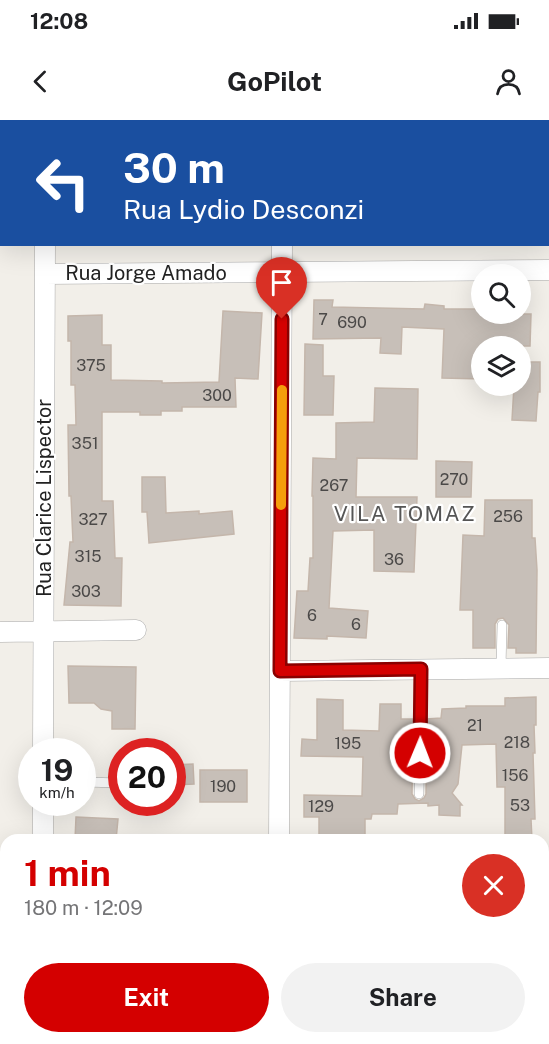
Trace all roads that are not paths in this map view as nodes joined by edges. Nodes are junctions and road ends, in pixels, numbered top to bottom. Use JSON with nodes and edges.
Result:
{"nodes":[{"id":1,"x":45,"y":246,"type":"edge"},
{"id":2,"x":282,"y":246,"type":"edge"},
{"id":3,"x":549,"y":270,"type":"edge"},
{"id":4,"x":282,"y":272,"type":"junction"},
{"id":5,"x":45,"y":274,"type":"junction"},
{"id":6,"x":502,"y":624,"type":"dead end"},
{"id":7,"x":136,"y":630,"type":"dead end"},
{"id":8,"x":0,"y":632,"type":"edge"},
{"id":9,"x":43,"y":632,"type":"junction"},
{"id":10,"x":501,"y":668,"type":"junction"},
{"id":11,"x":549,"y":668,"type":"edge"},
{"id":12,"x":421,"y":669,"type":"junction"},
{"id":13,"x":280,"y":671,"type":"junction"},
{"id":14,"x":43,"y":738,"type":"edge"},
{"id":15,"x":419,"y":794,"type":"dead end"},
{"id":16,"x":43,"y":816,"type":"edge"},
{"id":17,"x":43,"y":834,"type":"edge"},
{"id":18,"x":279,"y":834,"type":"edge"}],
"edges":[{"from":1,"to":5,"type":"street","name":"Rua Clarice Lispector"},
{"from":2,"to":4,"type":"street"},
{"from":3,"to":4,"type":"street","name":"Rua Jorge Amado"},
{"from":4,"to":5,"type":"street","name":"Rua Jorge Amado"},
{"from":4,"to":13,"type":"street"},
{"from":5,"to":9,"type":"street","name":"Rua Clarice Lispector"},
{"from":6,"to":10,"type":"lane"},
{"from":7,"to":9,"type":"street"},
{"from":8,"to":9,"type":"street"},
{"from":9,"to":14,"type":"street","name":"Rua Clarice Lispector"},
{"from":10,"to":11,"type":"street"},
{"from":10,"to":12,"type":"street"},
{"from":12,"to":13,"type":"street"},
{"from":12,"to":15,"type":"lane"},
{"from":13,"to":18,"type":"street"},
{"from":16,"to":17,"type":"street"}]}
